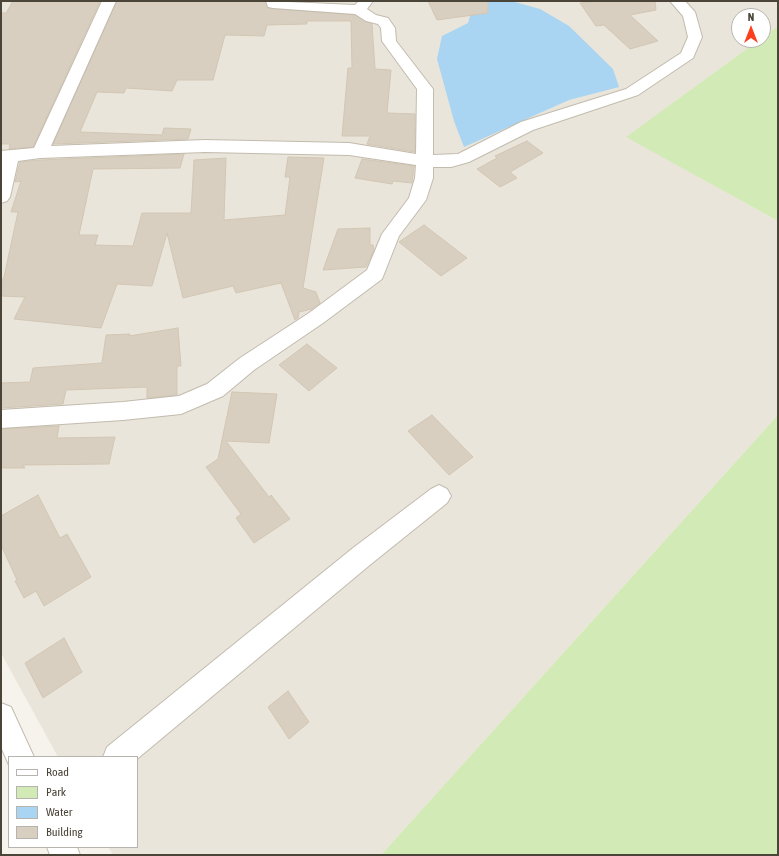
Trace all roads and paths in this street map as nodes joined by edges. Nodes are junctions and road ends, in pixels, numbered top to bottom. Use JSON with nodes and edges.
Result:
{"nodes":[{"id":1,"x":109,"y":1,"type":"edge"},
{"id":2,"x":274,"y":1,"type":"edge"},
{"id":3,"x":677,"y":1,"type":"edge"},
{"id":4,"x":363,"y":5,"type":"edge"},
{"id":5,"x":40,"y":152,"type":"junction"},
{"id":6,"x":6,"y":157,"type":"edge"},
{"id":7,"x":425,"y":161,"type":"junction"},
{"id":8,"x":1,"y":197,"type":"edge"},
{"id":9,"x":1,"y":419,"type":"edge"},
{"id":10,"x":439,"y":496,"type":"dead end"},
{"id":11,"x":1,"y":717,"type":"edge"},
{"id":12,"x":20,"y":756,"type":"edge"},
{"id":13,"x":118,"y":756,"type":"edge"}],
"edges":[{"from":1,"to":5,"type":"street"},
{"from":2,"to":4,"type":"street"},
{"from":3,"to":7,"type":"street"},
{"from":4,"to":7,"type":"street"},
{"from":5,"to":6,"type":"street"},
{"from":5,"to":7,"type":"street"},
{"from":6,"to":8,"type":"street"},
{"from":7,"to":9,"type":"street"},
{"from":10,"to":13,"type":"street"},
{"from":11,"to":12,"type":"street"}]}
